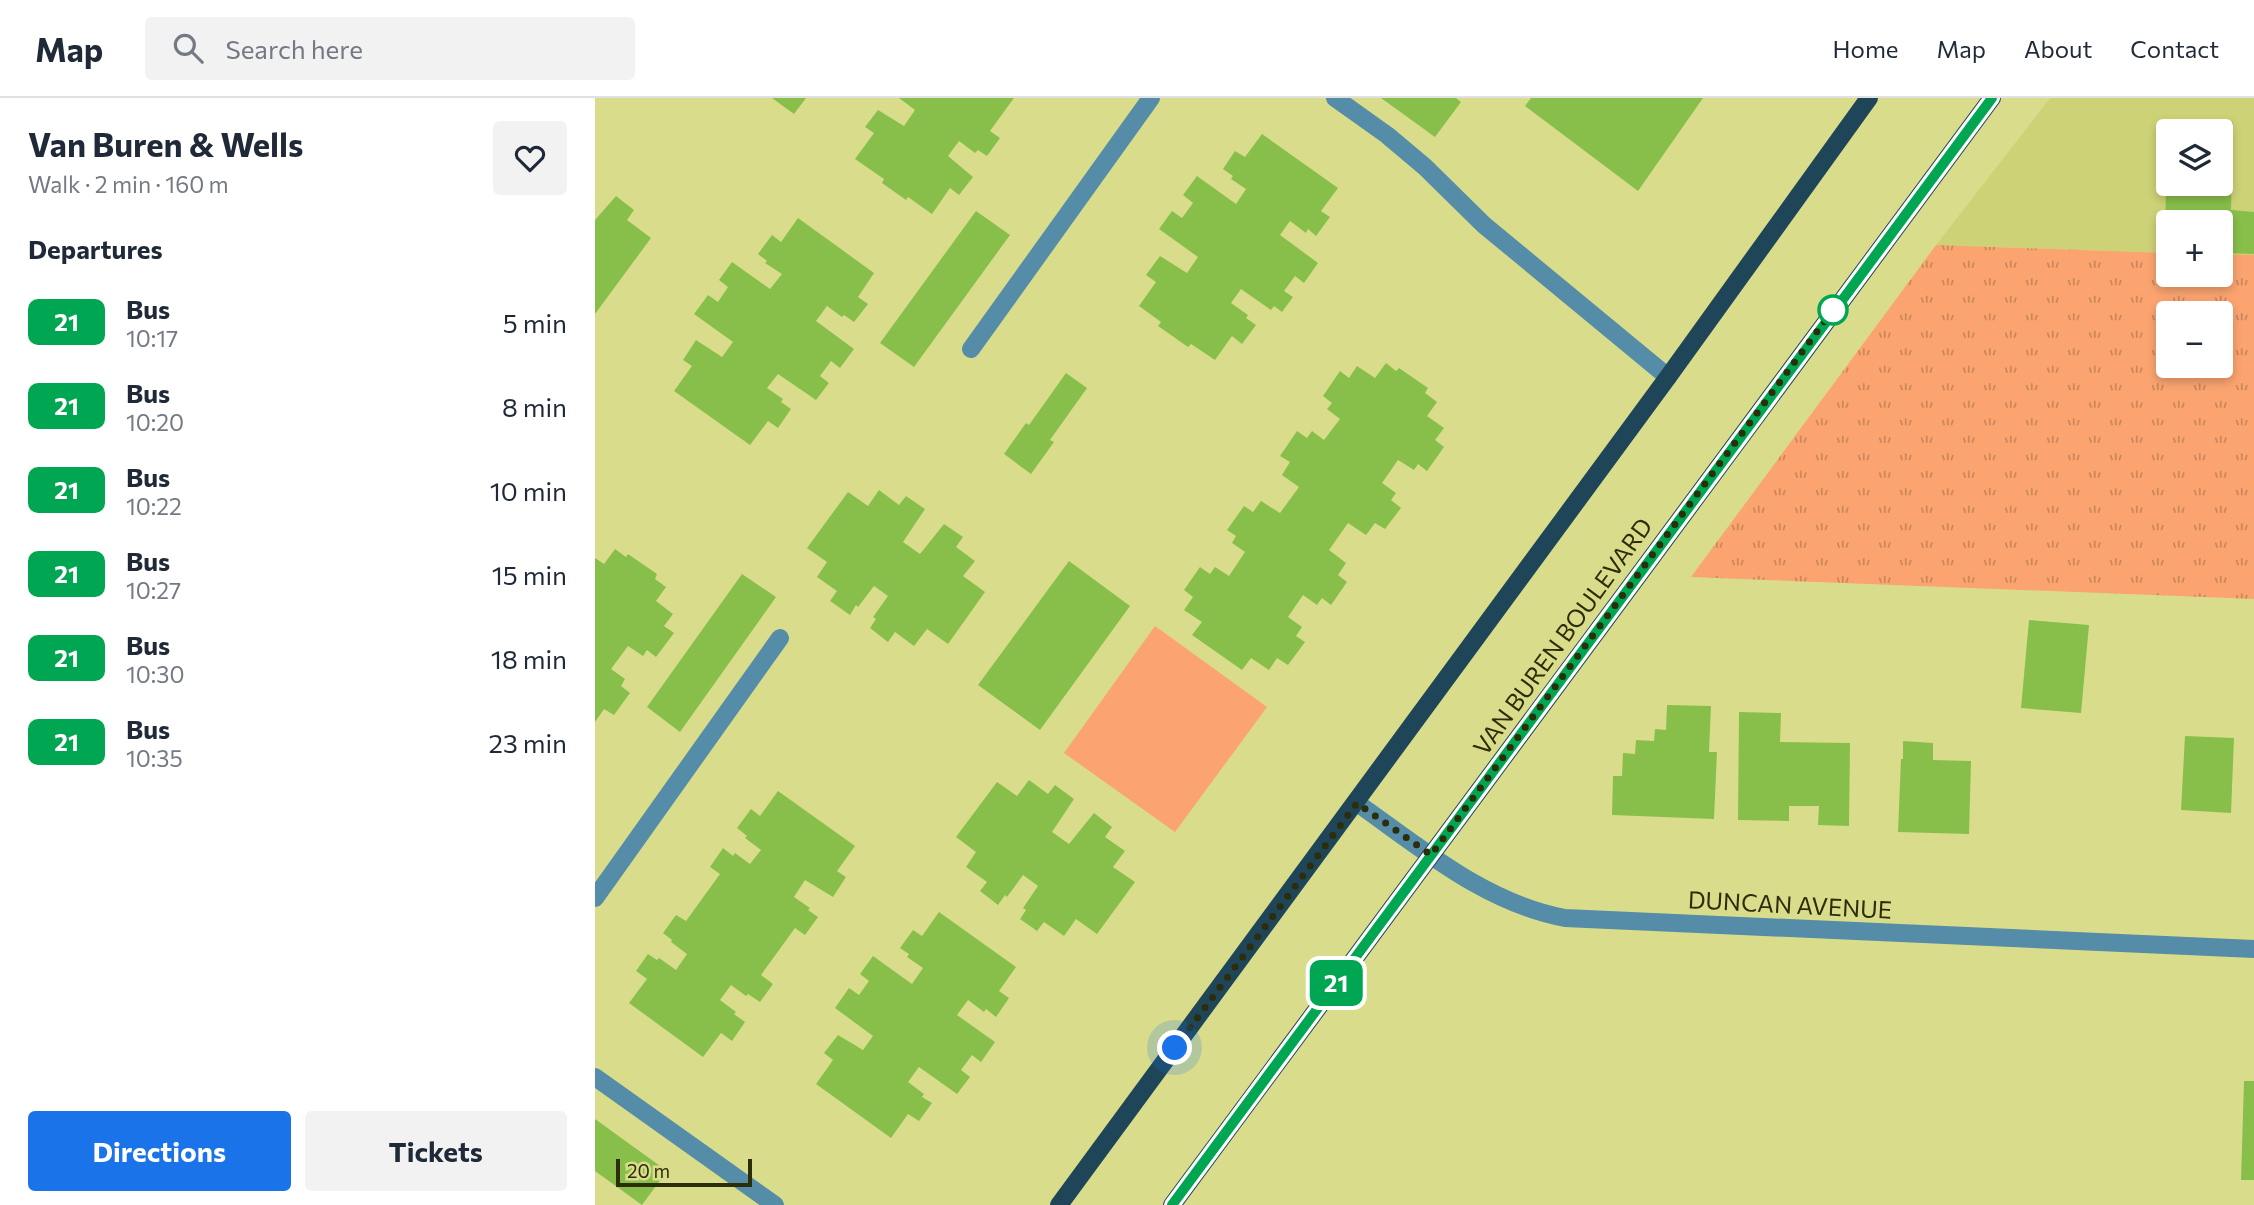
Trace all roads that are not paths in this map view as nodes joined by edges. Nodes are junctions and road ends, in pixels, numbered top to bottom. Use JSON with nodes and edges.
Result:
{"nodes":[{"id":1,"x":1151,"y":98,"type":"edge"},
{"id":2,"x":1335,"y":98,"type":"edge"},
{"id":3,"x":1869,"y":98,"type":"edge"},
{"id":4,"x":1992,"y":98,"type":"edge"},
{"id":5,"x":971,"y":349,"type":"dead end"},
{"id":6,"x":1668,"y":377,"type":"junction"},
{"id":7,"x":780,"y":638,"type":"dead end"},
{"id":8,"x":1357,"y":803,"type":"junction"},
{"id":9,"x":1431,"y":855,"type":"junction"},
{"id":10,"x":595,"y":898,"type":"edge"},
{"id":11,"x":2254,"y":950,"type":"edge"},
{"id":12,"x":595,"y":1077,"type":"edge"},
{"id":13,"x":775,"y":1205,"type":"edge"},
{"id":14,"x":1059,"y":1205,"type":"edge"},
{"id":15,"x":1172,"y":1205,"type":"edge"}],
"edges":[{"from":1,"to":5,"type":"street"},
{"from":2,"to":6,"type":"street"},
{"from":3,"to":6,"type":"main road"},
{"from":4,"to":9,"type":"main road","name":"VAN BUREN BOULEVARD"},
{"from":6,"to":8,"type":"main road"},
{"from":7,"to":10,"type":"street"},
{"from":8,"to":9,"type":"street","name":"DUNCAN AVENUE"},
{"from":8,"to":14,"type":"main road"},
{"from":9,"to":11,"type":"street","name":"DUNCAN AVENUE"},
{"from":9,"to":15,"type":"main road","name":"VAN BUREN BOULEVARD"},
{"from":12,"to":13,"type":"street"}]}
